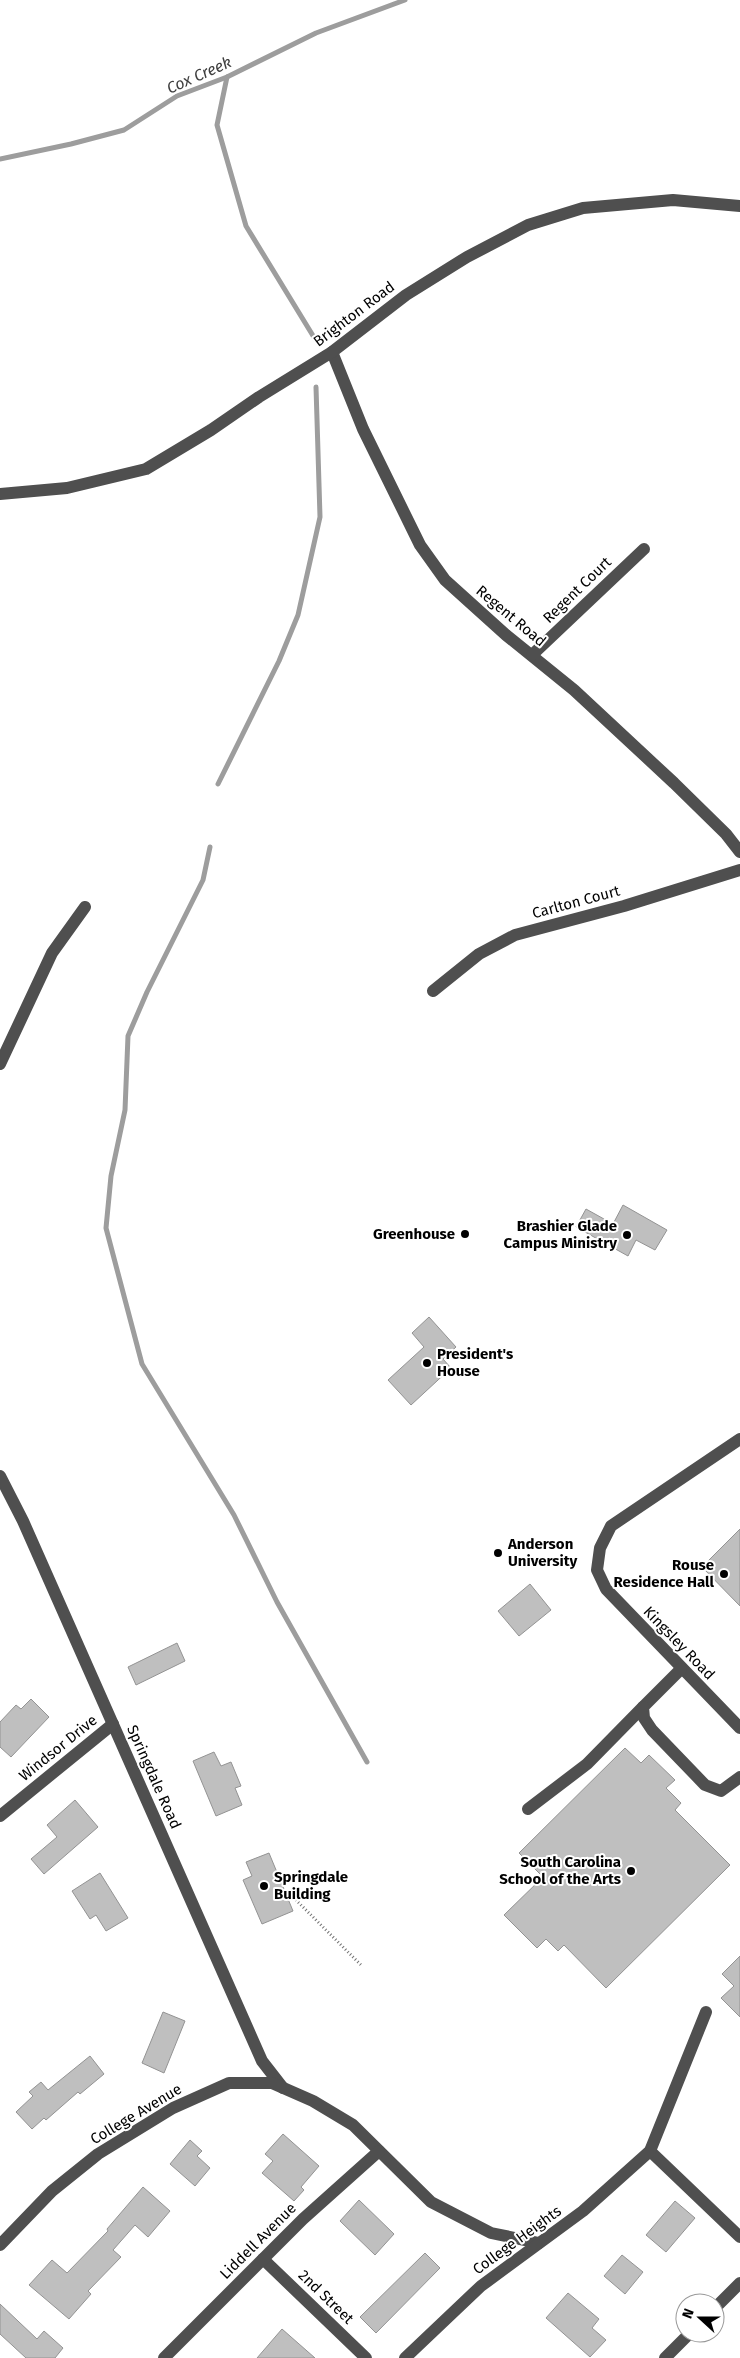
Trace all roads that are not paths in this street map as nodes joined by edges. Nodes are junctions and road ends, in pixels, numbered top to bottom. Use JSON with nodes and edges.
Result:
{"nodes":[{"id":1,"x":740,"y":206,"type":"edge"},
{"id":2,"x":332,"y":352,"type":"junction"},
{"id":3,"x":0,"y":494,"type":"edge"},
{"id":4,"x":644,"y":549,"type":"dead end"},
{"id":5,"x":532,"y":655,"type":"junction"},
{"id":6,"x":740,"y":852,"type":"edge"},
{"id":7,"x":740,"y":870,"type":"edge"},
{"id":8,"x":85,"y":907,"type":"dead end"},
{"id":9,"x":433,"y":991,"type":"dead end"},
{"id":10,"x":0,"y":1064,"type":"edge"},
{"id":11,"x":740,"y":1439,"type":"edge"},
{"id":12,"x":0,"y":1476,"type":"edge"},
{"id":13,"x":681,"y":1669,"type":"junction"},
{"id":14,"x":644,"y":1707,"type":"junction"},
{"id":15,"x":113,"y":1724,"type":"junction"},
{"id":16,"x":740,"y":1728,"type":"edge"},
{"id":17,"x":740,"y":1777,"type":"edge"},
{"id":18,"x":528,"y":1809,"type":"dead end"},
{"id":19,"x":0,"y":1816,"type":"edge"},
{"id":20,"x":706,"y":2012,"type":"dead end"},
{"id":21,"x":283,"y":2088,"type":"junction"},
{"id":22,"x":379,"y":2150,"type":"junction"},
{"id":23,"x":650,"y":2151,"type":"junction"},
{"id":24,"x":740,"y":2237,"type":"edge"},
{"id":25,"x":539,"y":2243,"type":"junction"},
{"id":26,"x":0,"y":2245,"type":"edge"},
{"id":27,"x":263,"y":2259,"type":"junction"},
{"id":28,"x":740,"y":2282,"type":"edge"},
{"id":29,"x":725,"y":2298,"type":"edge"},
{"id":30,"x":680,"y":2343,"type":"edge"},
{"id":31,"x":164,"y":2358,"type":"edge"},
{"id":32,"x":366,"y":2358,"type":"edge"},
{"id":33,"x":405,"y":2358,"type":"edge"},
{"id":34,"x":665,"y":2358,"type":"edge"}],
"edges":[{"from":1,"to":2,"type":"street","name":"Brighton Road"},
{"from":2,"to":3,"type":"street","name":"Brighton Road"},
{"from":2,"to":5,"type":"street","name":"Regent Road"},
{"from":4,"to":5,"type":"street","name":"Regent Court"},
{"from":5,"to":6,"type":"street","name":"Regent Road"},
{"from":7,"to":9,"type":"street","name":"Carlton Court"},
{"from":8,"to":10,"type":"street"},
{"from":11,"to":13,"type":"street","name":"Kingsley Road"},
{"from":12,"to":15,"type":"street","name":"Springdale Road"},
{"from":13,"to":14,"type":"street"},
{"from":13,"to":16,"type":"street","name":"Kingsley Road"},
{"from":14,"to":17,"type":"street"},
{"from":14,"to":18,"type":"street"},
{"from":15,"to":19,"type":"street","name":"Windsor Drive"},
{"from":15,"to":21,"type":"street","name":"Springdale Road"},
{"from":20,"to":23,"type":"street"},
{"from":21,"to":22,"type":"street","name":"College Avenue"},
{"from":21,"to":26,"type":"street","name":"College Avenue"},
{"from":22,"to":25,"type":"street","name":"College Avenue"},
{"from":22,"to":27,"type":"street","name":"Liddell Avenue"},
{"from":23,"to":24,"type":"street"},
{"from":23,"to":25,"type":"street","name":"College Heights"},
{"from":25,"to":33,"type":"street","name":"College Heights"},
{"from":27,"to":31,"type":"street","name":"Liddell Avenue"},
{"from":27,"to":32,"type":"street","name":"2nd Street"},
{"from":28,"to":29,"type":"street"},
{"from":30,"to":34,"type":"street"}]}
